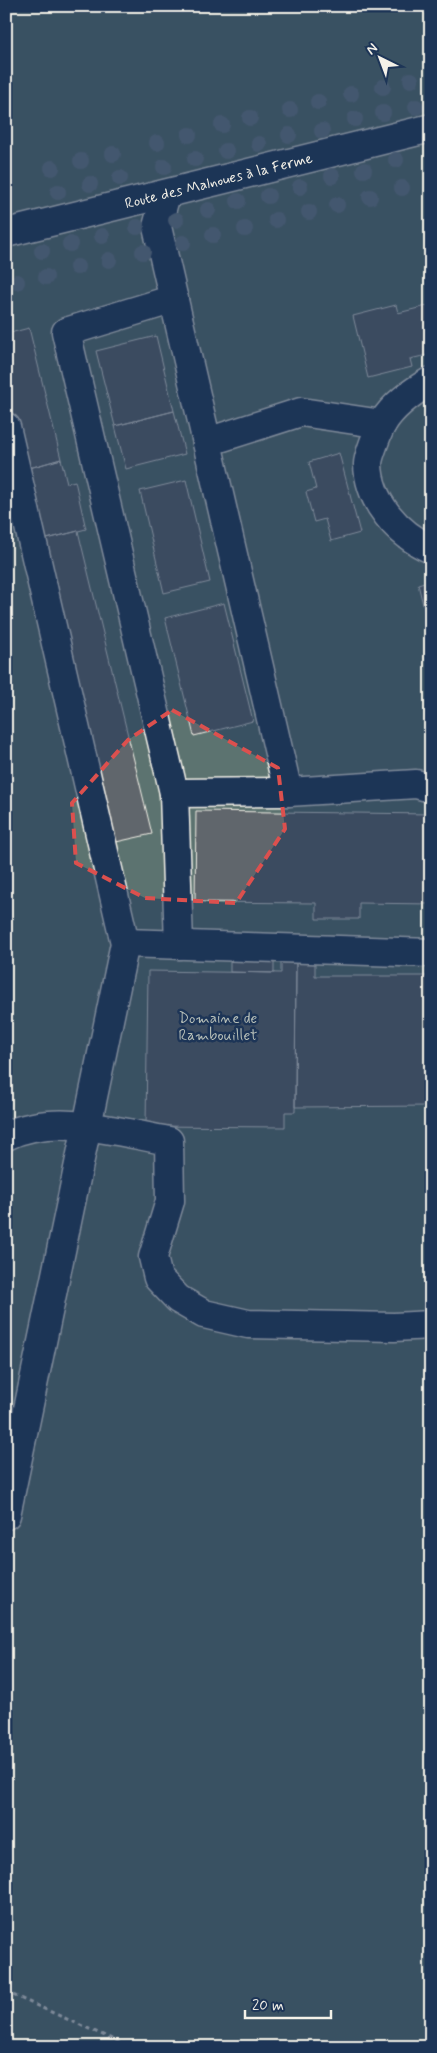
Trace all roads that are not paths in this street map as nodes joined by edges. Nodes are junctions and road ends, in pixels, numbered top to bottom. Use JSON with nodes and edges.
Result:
{"nodes":[{"id":1,"x":431,"y":128,"type":"edge"},
{"id":2,"x":166,"y":194,"type":"junction"},
{"id":3,"x":6,"y":233,"type":"edge"},
{"id":4,"x":174,"y":299,"type":"junction"},
{"id":5,"x":431,"y":381,"type":"edge"},
{"id":6,"x":382,"y":424,"type":"junction"},
{"id":7,"x":6,"y":427,"type":"edge"},
{"id":8,"x":207,"y":442,"type":"junction"},
{"id":9,"x":431,"y":549,"type":"edge"},
{"id":10,"x":431,"y":788,"type":"edge"},
{"id":11,"x":288,"y":792,"type":"junction"},
{"id":12,"x":174,"y":793,"type":"junction"},
{"id":13,"x":125,"y":943,"type":"junction"},
{"id":14,"x":179,"y":945,"type":"junction"},
{"id":15,"x":431,"y":953,"type":"edge"},
{"id":16,"x":86,"y":1126,"type":"junction"},
{"id":17,"x":6,"y":1136,"type":"edge"},
{"id":18,"x":431,"y":1325,"type":"edge"},
{"id":19,"x":6,"y":1515,"type":"edge"}],
"edges":[{"from":1,"to":2,"type":"street","name":"Route des Malnoues à la Ferme"},
{"from":2,"to":3,"type":"street","name":"Route des Malnoues à la Ferme"},
{"from":2,"to":4,"type":"street"},
{"from":4,"to":8,"type":"street"},
{"from":4,"to":12,"type":"street"},
{"from":5,"to":6,"type":"street"},
{"from":6,"to":8,"type":"street"},
{"from":6,"to":9,"type":"street"},
{"from":7,"to":13,"type":"street"},
{"from":8,"to":11,"type":"street"},
{"from":10,"to":11,"type":"street"},
{"from":11,"to":12,"type":"street"},
{"from":12,"to":14,"type":"street"},
{"from":13,"to":14,"type":"street"},
{"from":13,"to":16,"type":"street"},
{"from":14,"to":15,"type":"street"},
{"from":16,"to":17,"type":"street"},
{"from":16,"to":18,"type":"street"},
{"from":16,"to":19,"type":"street"}]}
